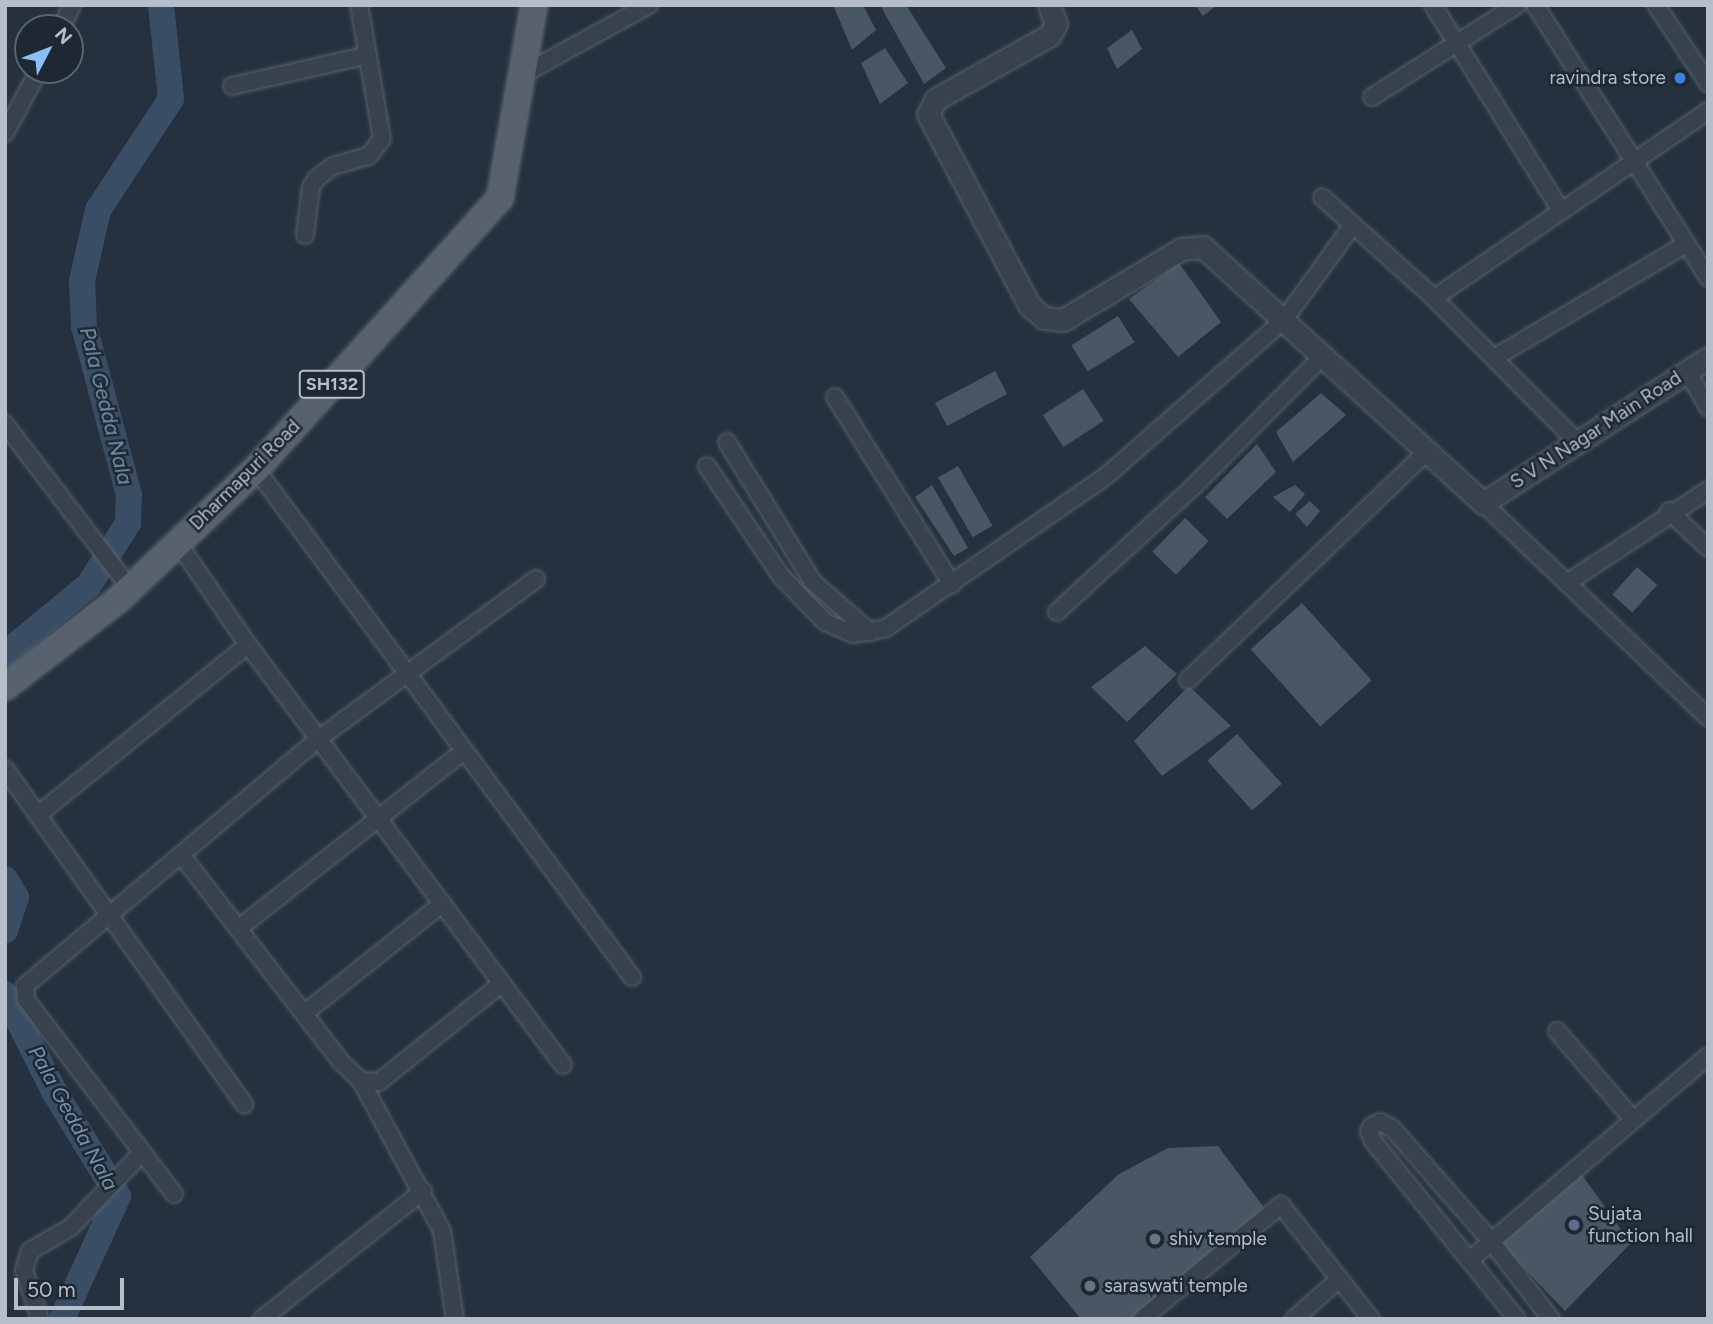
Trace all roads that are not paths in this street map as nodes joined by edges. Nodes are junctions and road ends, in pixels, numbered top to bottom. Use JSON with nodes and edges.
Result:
{"nodes":[{"id":1,"x":359,"y":5,"type":"edge"},
{"id":2,"x":534,"y":5,"type":"edge"},
{"id":3,"x":649,"y":5,"type":"edge"},
{"id":4,"x":1049,"y":5,"type":"edge"},
{"id":5,"x":1433,"y":5,"type":"edge"},
{"id":6,"x":1517,"y":5,"type":"edge"},
{"id":7,"x":1535,"y":5,"type":"edge"},
{"id":8,"x":1676,"y":5,"type":"edge"},
{"id":9,"x":1660,"y":10,"type":"edge"},
{"id":10,"x":1457,"y":40,"type":"junction"},
{"id":11,"x":368,"y":55,"type":"junction"},
{"id":12,"x":522,"y":75,"type":"junction"},
{"id":13,"x":1708,"y":83,"type":"edge"},
{"id":14,"x":31,"y":84,"type":"edge"},
{"id":15,"x":232,"y":86,"type":"dead end"},
{"id":16,"x":1372,"y":97,"type":"dead end"},
{"id":17,"x":1708,"y":111,"type":"edge"},
{"id":18,"x":5,"y":133,"type":"edge"},
{"id":19,"x":1634,"y":160,"type":"junction"},
{"id":20,"x":1322,"y":197,"type":"dead end"},
{"id":21,"x":1560,"y":209,"type":"junction"},
{"id":22,"x":1352,"y":226,"type":"junction"},
{"id":23,"x":305,"y":235,"type":"dead end"},
{"id":24,"x":1686,"y":244,"type":"junction"},
{"id":25,"x":1708,"y":278,"type":"edge"},
{"id":26,"x":1434,"y":298,"type":"junction"},
{"id":27,"x":1284,"y":320,"type":"junction"},
{"id":28,"x":1324,"y":355,"type":"junction"},
{"id":29,"x":1494,"y":358,"type":"junction"},
{"id":30,"x":1708,"y":358,"type":"edge"},
{"id":31,"x":1686,"y":371,"type":"junction"},
{"id":32,"x":835,"y":397,"type":"dead end"},
{"id":33,"x":1708,"y":407,"type":"edge"},
{"id":34,"x":5,"y":424,"type":"edge"},
{"id":35,"x":727,"y":442,"type":"dead end"},
{"id":36,"x":1577,"y":442,"type":"junction"},
{"id":37,"x":1427,"y":452,"type":"junction"},
{"id":38,"x":707,"y":466,"type":"dead end"},
{"id":39,"x":256,"y":469,"type":"junction"},
{"id":40,"x":1708,"y":490,"type":"edge"},
{"id":41,"x":1483,"y":503,"type":"junction"},
{"id":42,"x":1669,"y":511,"type":"junction"},
{"id":43,"x":178,"y":543,"type":"junction"},
{"id":44,"x":1708,"y":548,"type":"edge"},
{"id":45,"x":536,"y":579,"type":"dead end"},
{"id":46,"x":1567,"y":583,"type":"junction"},
{"id":47,"x":952,"y":584,"type":"junction"},
{"id":48,"x":130,"y":588,"type":"junction"},
{"id":49,"x":1056,"y":612,"type":"dead end"},
{"id":50,"x":870,"y":632,"type":"junction"},
{"id":51,"x":248,"y":645,"type":"junction"},
{"id":52,"x":406,"y":673,"type":"junction"},
{"id":53,"x":1188,"y":680,"type":"dead end"},
{"id":54,"x":5,"y":687,"type":"edge"},
{"id":55,"x":1708,"y":717,"type":"edge"},
{"id":56,"x":321,"y":737,"type":"junction"},
{"id":57,"x":464,"y":751,"type":"junction"},
{"id":58,"x":5,"y":769,"type":"edge"},
{"id":59,"x":39,"y":814,"type":"junction"},
{"id":60,"x":376,"y":816,"type":"junction"},
{"id":61,"x":182,"y":856,"type":"junction"},
{"id":62,"x":443,"y":903,"type":"junction"},
{"id":63,"x":110,"y":914,"type":"junction"},
{"id":64,"x":239,"y":928,"type":"junction"},
{"id":65,"x":632,"y":977,"type":"dead end"},
{"id":66,"x":502,"y":982,"type":"junction"},
{"id":67,"x":305,"y":1013,"type":"junction"},
{"id":68,"x":1557,"y":1031,"type":"dead end"},
{"id":69,"x":1708,"y":1056,"type":"edge"},
{"id":70,"x":563,"y":1065,"type":"dead end"},
{"id":71,"x":361,"y":1081,"type":"junction"},
{"id":72,"x":244,"y":1104,"type":"dead end"},
{"id":73,"x":1632,"y":1117,"type":"junction"},
{"id":74,"x":142,"y":1153,"type":"junction"},
{"id":75,"x":423,"y":1191,"type":"junction"},
{"id":76,"x":174,"y":1194,"type":"dead end"},
{"id":77,"x":1491,"y":1241,"type":"junction"},
{"id":78,"x":1469,"y":1260,"type":"junction"},
{"id":79,"x":1339,"y":1279,"type":"junction"},
{"id":80,"x":40,"y":1319,"type":"edge"},
{"id":81,"x":262,"y":1319,"type":"edge"},
{"id":82,"x":455,"y":1319,"type":"edge"},
{"id":83,"x":1142,"y":1319,"type":"edge"},
{"id":84,"x":1294,"y":1319,"type":"edge"},
{"id":85,"x":1371,"y":1319,"type":"edge"},
{"id":86,"x":1517,"y":1319,"type":"edge"},
{"id":87,"x":1551,"y":1319,"type":"edge"}],
"edges":[{"from":1,"to":11,"type":"street"},
{"from":2,"to":12,"type":"main road","name":"Dharmapuri Road","number":"SH132"},
{"from":3,"to":12,"type":"street"},
{"from":4,"to":27,"type":"street"},
{"from":5,"to":10,"type":"street"},
{"from":6,"to":10,"type":"street"},
{"from":7,"to":19,"type":"street"},
{"from":8,"to":9,"type":"street"},
{"from":9,"to":13,"type":"street"},
{"from":10,"to":16,"type":"street"},
{"from":10,"to":21,"type":"street"},
{"from":11,"to":15,"type":"street"},
{"from":11,"to":23,"type":"street"},
{"from":12,"to":39,"type":"main road","name":"Dharmapuri Road","number":"SH132"},
{"from":14,"to":18,"type":"street"},
{"from":17,"to":19,"type":"street"},
{"from":19,"to":21,"type":"street"},
{"from":19,"to":24,"type":"street"},
{"from":20,"to":22,"type":"street"},
{"from":21,"to":26,"type":"street"},
{"from":22,"to":26,"type":"street"},
{"from":22,"to":27,"type":"street"},
{"from":24,"to":25,"type":"street"},
{"from":24,"to":29,"type":"street"},
{"from":26,"to":29,"type":"street"},
{"from":27,"to":28,"type":"street"},
{"from":27,"to":47,"type":"street"},
{"from":28,"to":37,"type":"street"},
{"from":28,"to":49,"type":"street"},
{"from":29,"to":36,"type":"street"},
{"from":30,"to":31,"type":"street","name":"S V N Nagar Main Road"},
{"from":31,"to":33,"type":"street"},
{"from":31,"to":36,"type":"street","name":"S V N Nagar Main Road"},
{"from":32,"to":47,"type":"street"},
{"from":34,"to":48,"type":"street"},
{"from":35,"to":50,"type":"street"},
{"from":36,"to":41,"type":"street","name":"S V N Nagar Main Road"},
{"from":37,"to":41,"type":"street"},
{"from":37,"to":53,"type":"street"},
{"from":38,"to":50,"type":"street"},
{"from":39,"to":43,"type":"main road","name":"Dharmapuri Road","number":"SH132"},
{"from":39,"to":52,"type":"street"},
{"from":40,"to":42,"type":"street"},
{"from":41,"to":46,"type":"street"},
{"from":42,"to":44,"type":"street"},
{"from":42,"to":46,"type":"street"},
{"from":43,"to":48,"type":"main road","name":"Dharmapuri Road","number":"SH132"},
{"from":43,"to":51,"type":"street"},
{"from":45,"to":52,"type":"street"},
{"from":46,"to":55,"type":"street"},
{"from":47,"to":50,"type":"street"},
{"from":48,"to":54,"type":"main road","name":"Dharmapuri Road","number":"SH132"},
{"from":51,"to":56,"type":"street"},
{"from":51,"to":59,"type":"street"},
{"from":52,"to":56,"type":"street"},
{"from":52,"to":57,"type":"street"},
{"from":56,"to":60,"type":"street"},
{"from":56,"to":61,"type":"street"},
{"from":57,"to":60,"type":"street"},
{"from":57,"to":65,"type":"street"},
{"from":58,"to":59,"type":"street"},
{"from":59,"to":63,"type":"street"},
{"from":60,"to":62,"type":"street"},
{"from":60,"to":64,"type":"street"},
{"from":61,"to":63,"type":"street"},
{"from":61,"to":64,"type":"street"},
{"from":62,"to":66,"type":"street"},
{"from":62,"to":67,"type":"street"},
{"from":63,"to":72,"type":"street"},
{"from":63,"to":74,"type":"street"},
{"from":64,"to":67,"type":"street"},
{"from":66,"to":70,"type":"street"},
{"from":66,"to":71,"type":"street"},
{"from":67,"to":71,"type":"street"},
{"from":68,"to":73,"type":"street"},
{"from":69,"to":73,"type":"street"},
{"from":71,"to":75,"type":"street"},
{"from":73,"to":77,"type":"street"},
{"from":74,"to":76,"type":"street"},
{"from":74,"to":80,"type":"street"},
{"from":75,"to":81,"type":"street"},
{"from":75,"to":82,"type":"street"},
{"from":77,"to":78,"type":"street"},
{"from":77,"to":78,"type":"street"},
{"from":77,"to":87,"type":"street"},
{"from":78,"to":86,"type":"street"},
{"from":79,"to":83,"type":"street"},
{"from":79,"to":84,"type":"street"},
{"from":79,"to":85,"type":"street"}]}
